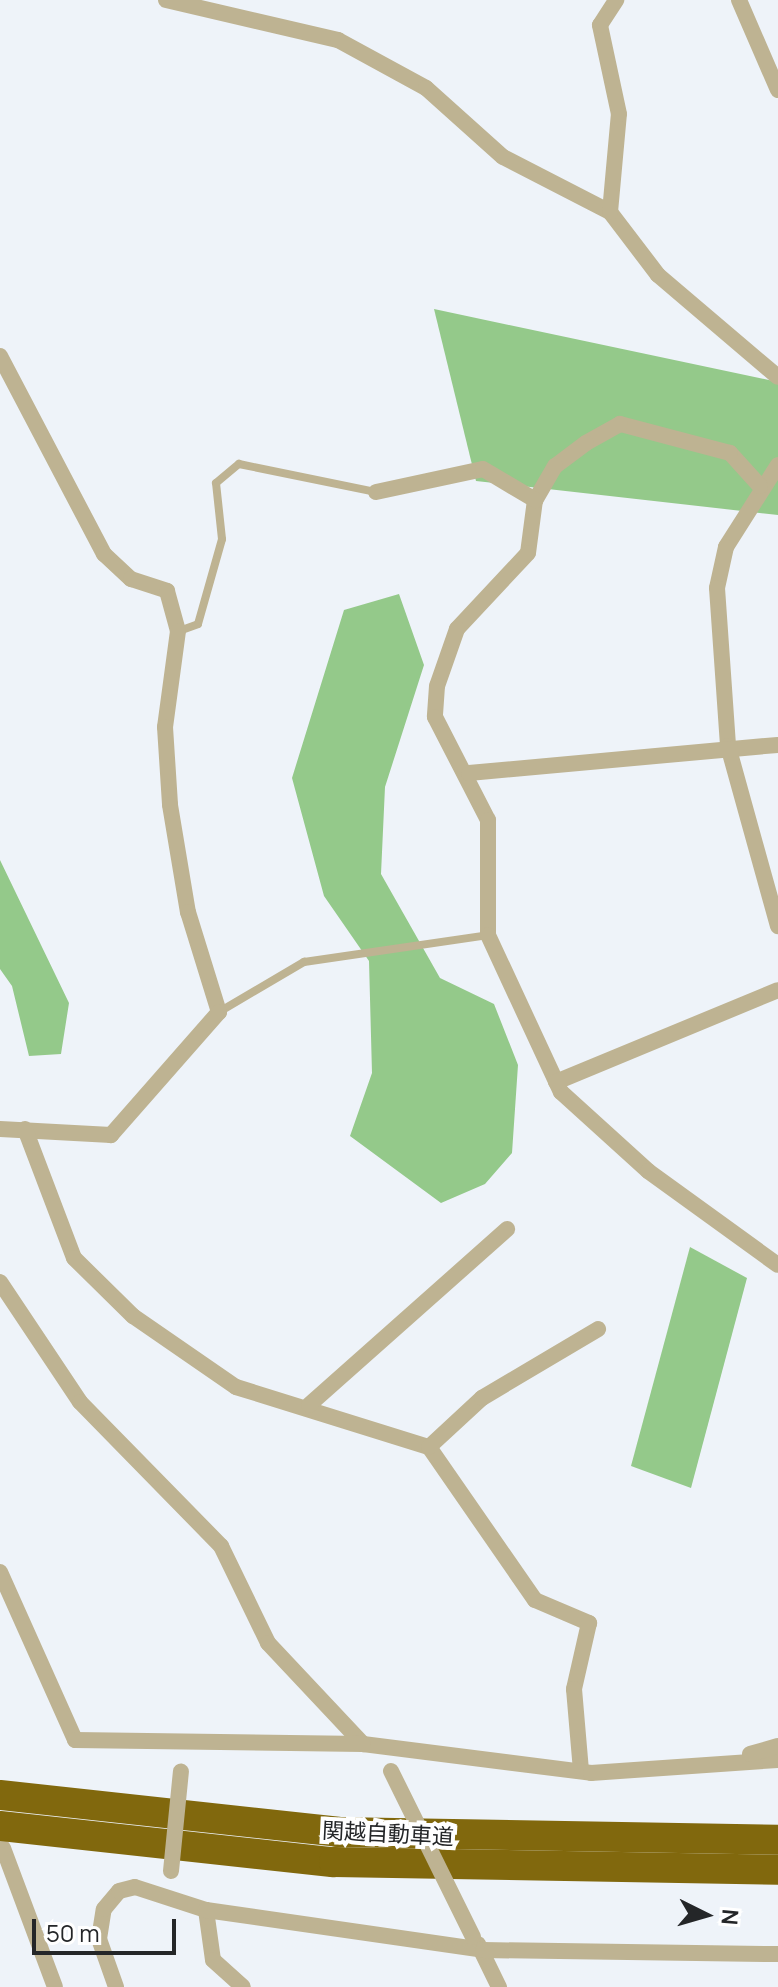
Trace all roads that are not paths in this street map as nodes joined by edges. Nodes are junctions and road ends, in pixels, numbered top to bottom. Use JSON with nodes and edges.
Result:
{"nodes":[{"id":1,"x":166,"y":0,"type":"edge"},
{"id":2,"x":616,"y":0,"type":"edge"},
{"id":3,"x":739,"y":0,"type":"edge"},
{"id":4,"x":778,"y":90,"type":"edge"},
{"id":5,"x":610,"y":212,"type":"junction"},
{"id":6,"x":0,"y":356,"type":"edge"},
{"id":7,"x":778,"y":377,"type":"edge"},
{"id":8,"x":778,"y":465,"type":"edge"},
{"id":9,"x":760,"y":486,"type":"junction"},
{"id":10,"x":376,"y":492,"type":"joint"},
{"id":11,"x":535,"y":500,"type":"junction"},
{"id":12,"x":178,"y":631,"type":"junction"},
{"id":13,"x":778,"y":745,"type":"edge"},
{"id":14,"x":728,"y":746,"type":"junction"},
{"id":15,"x":469,"y":773,"type":"junction"},
{"id":16,"x":778,"y":926,"type":"edge"},
{"id":17,"x":488,"y":935,"type":"junction"},
{"id":18,"x":778,"y":990,"type":"edge"},
{"id":19,"x":219,"y":1012,"type":"junction"},
{"id":20,"x":556,"y":1082,"type":"junction"},
{"id":21,"x":0,"y":1129,"type":"edge"},
{"id":22,"x":25,"y":1129,"type":"junction"},
{"id":23,"x":507,"y":1229,"type":"dead end"},
{"id":24,"x":778,"y":1265,"type":"edge"},
{"id":25,"x":0,"y":1282,"type":"edge"},
{"id":26,"x":598,"y":1329,"type":"dead end"},
{"id":27,"x":309,"y":1405,"type":"junction"},
{"id":28,"x":429,"y":1447,"type":"junction"},
{"id":29,"x":0,"y":1572,"type":"edge"},
{"id":30,"x":184,"y":1746,"type":"junction"},
{"id":31,"x":778,"y":1746,"type":"edge"},
{"id":32,"x":370,"y":1748,"type":"junction"},
{"id":33,"x":778,"y":1760,"type":"edge"},
{"id":34,"x":721,"y":1762,"type":"junction"},
{"id":35,"x":581,"y":1771,"type":"junction"},
{"id":36,"x":0,"y":1795,"type":"edge"},
{"id":37,"x":2,"y":1837,"type":"edge"},
{"id":38,"x":778,"y":1840,"type":"edge"},
{"id":39,"x":778,"y":1870,"type":"edge"},
{"id":40,"x":4,"y":1872,"type":"edge"},
{"id":41,"x":168,"y":1893,"type":"junction"},
{"id":42,"x":206,"y":1910,"type":"junction"},
{"id":43,"x":478,"y":1943,"type":"junction"},
{"id":44,"x":778,"y":1954,"type":"edge"},
{"id":45,"x":55,"y":1987,"type":"edge"},
{"id":46,"x":116,"y":1987,"type":"edge"},
{"id":47,"x":243,"y":1987,"type":"edge"},
{"id":48,"x":499,"y":1987,"type":"edge"}],
"edges":[{"from":1,"to":5,"type":"street"},
{"from":2,"to":5,"type":"street"},
{"from":3,"to":4,"type":"street"},
{"from":5,"to":7,"type":"street"},
{"from":6,"to":12,"type":"street"},
{"from":8,"to":9,"type":"street"},
{"from":9,"to":11,"type":"street"},
{"from":9,"to":14,"type":"street"},
{"from":10,"to":11,"type":"street"},
{"from":10,"to":12,"type":"lane"},
{"from":11,"to":15,"type":"street"},
{"from":12,"to":19,"type":"street"},
{"from":13,"to":14,"type":"street"},
{"from":14,"to":15,"type":"street"},
{"from":14,"to":16,"type":"street"},
{"from":15,"to":17,"type":"street"},
{"from":17,"to":19,"type":"lane"},
{"from":17,"to":20,"type":"street"},
{"from":18,"to":20,"type":"street"},
{"from":19,"to":22,"type":"street"},
{"from":20,"to":24,"type":"street"},
{"from":21,"to":22,"type":"street"},
{"from":22,"to":27,"type":"street"},
{"from":23,"to":27,"type":"street"},
{"from":25,"to":32,"type":"street"},
{"from":26,"to":28,"type":"street"},
{"from":27,"to":28,"type":"street"},
{"from":28,"to":35,"type":"street"},
{"from":29,"to":30,"type":"street"},
{"from":30,"to":32,"type":"street"},
{"from":30,"to":41,"type":"street","bridge":true},
{"from":31,"to":34,"type":"street"},
{"from":32,"to":35,"type":"street"},
{"from":32,"to":43,"type":"street","bridge":true},
{"from":33,"to":34,"type":"street"},
{"from":34,"to":35,"type":"street"},
{"from":36,"to":38,"type":"highway","name":"関越自動車道"},
{"from":37,"to":39,"type":"highway","name":"関越自動車道"},
{"from":37,"to":40,"type":"street"},
{"from":40,"to":45,"type":"street"},
{"from":41,"to":42,"type":"street"},
{"from":41,"to":46,"type":"street"},
{"from":42,"to":43,"type":"street"},
{"from":42,"to":47,"type":"street"},
{"from":43,"to":44,"type":"street"},
{"from":43,"to":48,"type":"street"}]}
